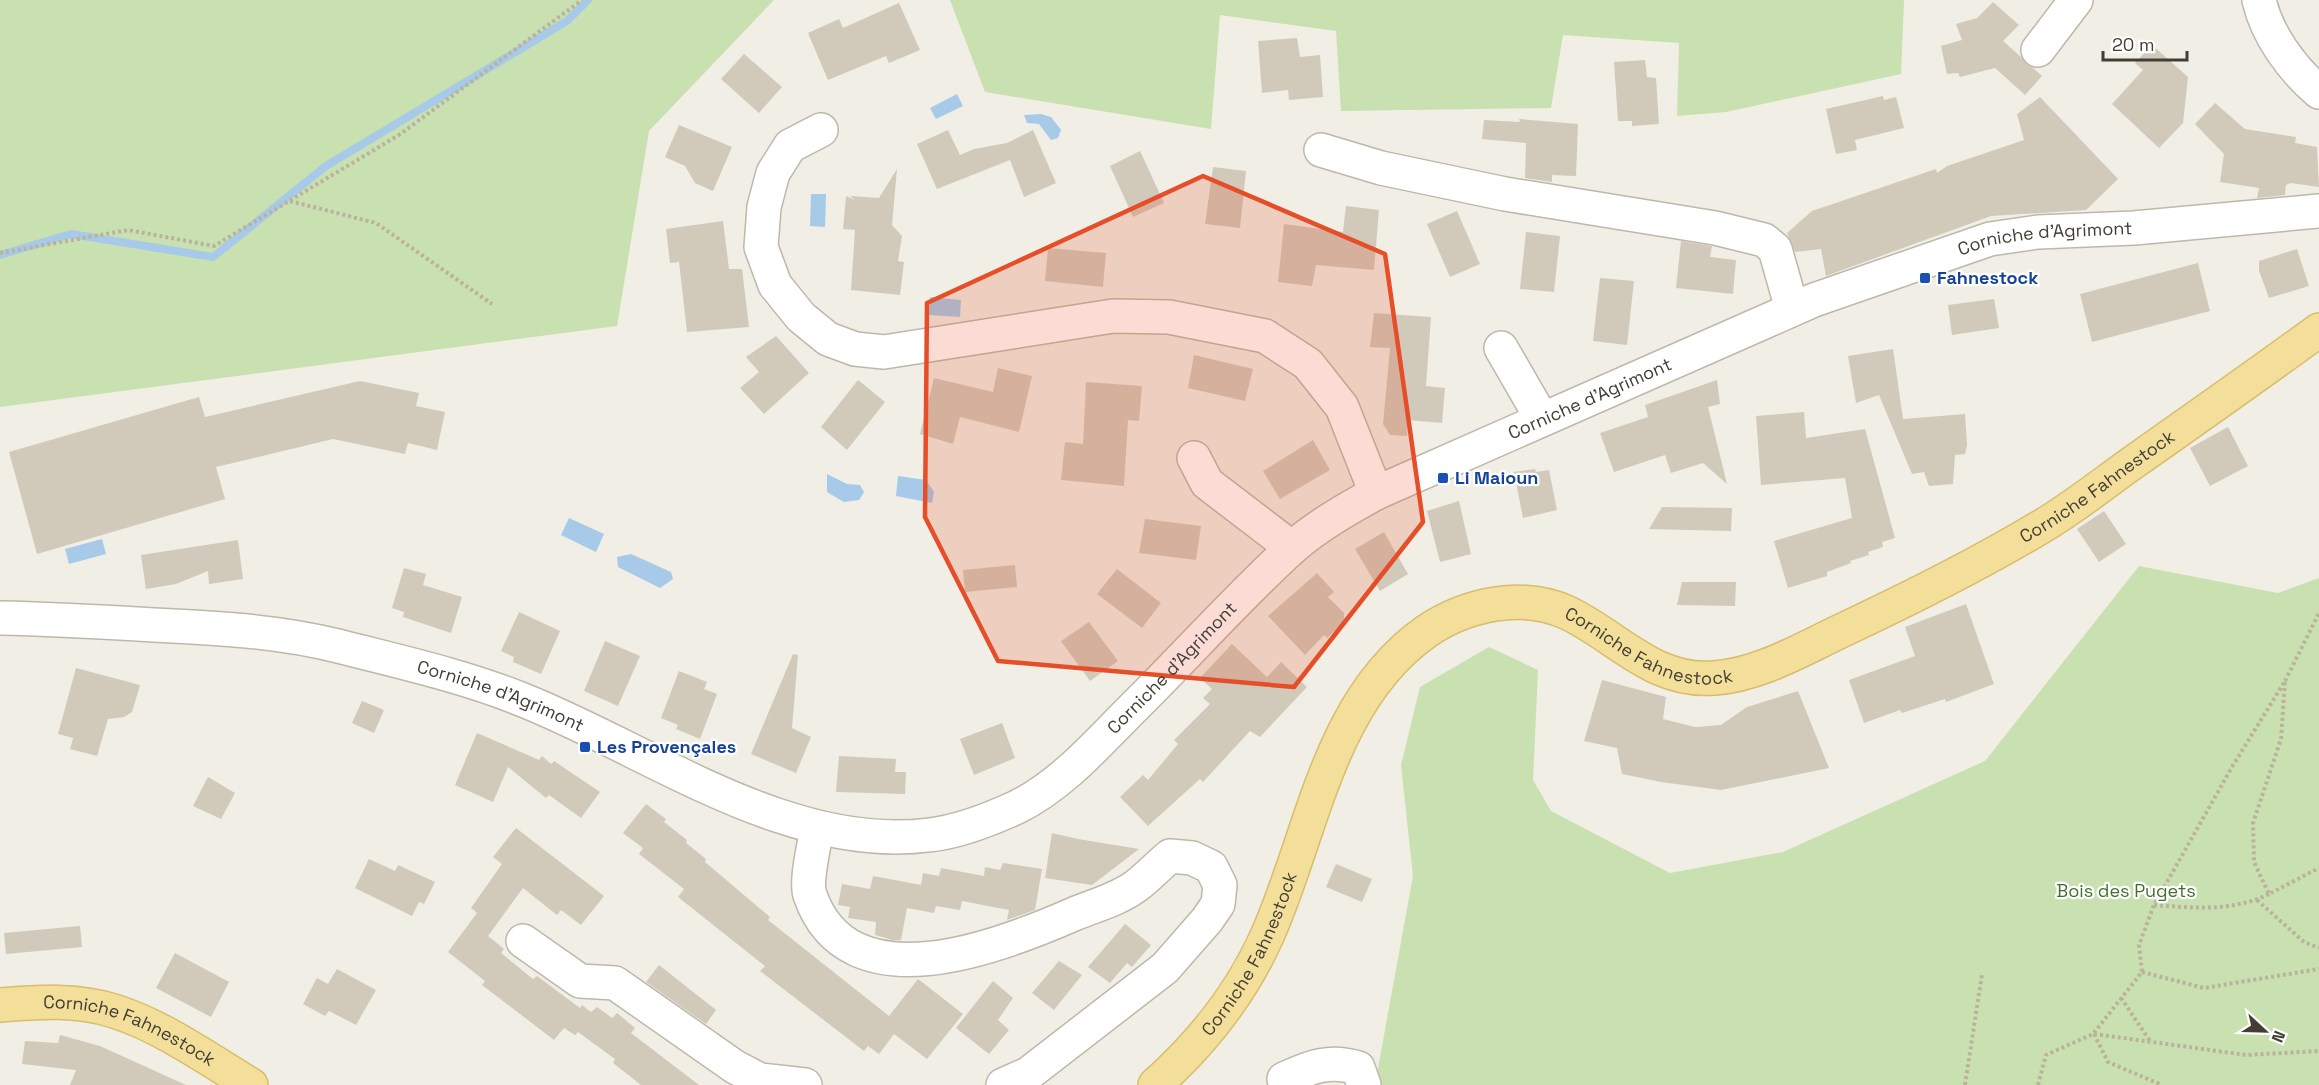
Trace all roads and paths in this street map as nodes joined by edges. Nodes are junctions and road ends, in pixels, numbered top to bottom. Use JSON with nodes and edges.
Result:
{"nodes":[{"id":1,"x":582,"y":0,"type":"edge"},
{"id":2,"x":2076,"y":0,"type":"edge"},
{"id":3,"x":2259,"y":0,"type":"edge"},
{"id":4,"x":2038,"y":50,"type":"dead end"},
{"id":5,"x":2319,"y":93,"type":"edge"},
{"id":6,"x":821,"y":130,"type":"dead end"},
{"id":7,"x":1321,"y":150,"type":"dead end"},
{"id":8,"x":289,"y":201,"type":"junction"},
{"id":9,"x":2319,"y":212,"type":"edge"},
{"id":10,"x":0,"y":253,"type":"edge"},
{"id":11,"x":492,"y":304,"type":"dead end"},
{"id":12,"x":1792,"y":309,"type":"junction"},
{"id":13,"x":2319,"y":330,"type":"edge"},
{"id":14,"x":1501,"y":348,"type":"dead end"},
{"id":15,"x":1542,"y":419,"type":"junction"},
{"id":16,"x":1194,"y":458,"type":"dead end"},
{"id":17,"x":1376,"y":493,"type":"junction"},
{"id":18,"x":1292,"y":548,"type":"junction"},
{"id":19,"x":2319,"y":613,"type":"edge"},
{"id":20,"x":0,"y":618,"type":"edge"},
{"id":21,"x":2285,"y":681,"type":"junction"},
{"id":22,"x":817,"y":827,"type":"junction"},
{"id":23,"x":2319,"y":868,"type":"edge"},
{"id":24,"x":2269,"y":894,"type":"junction"},
{"id":25,"x":2257,"y":900,"type":"junction"},
{"id":26,"x":2154,"y":905,"type":"junction"},
{"id":27,"x":524,"y":941,"type":"dead end"},
{"id":28,"x":2319,"y":948,"type":"edge"},
{"id":29,"x":2319,"y":969,"type":"edge"},
{"id":30,"x":2142,"y":972,"type":"junction"},
{"id":31,"x":1982,"y":974,"type":"dead end"},
{"id":32,"x":2121,"y":998,"type":"junction"},
{"id":33,"x":0,"y":1005,"type":"edge"},
{"id":34,"x":2093,"y":1034,"type":"junction"},
{"id":35,"x":2151,"y":1042,"type":"junction"},
{"id":36,"x":2319,"y":1051,"type":"edge"},
{"id":37,"x":1284,"y":1079,"type":"dead end"},
{"id":38,"x":251,"y":1085,"type":"edge"},
{"id":39,"x":805,"y":1085,"type":"edge"},
{"id":40,"x":1003,"y":1085,"type":"edge"},
{"id":41,"x":1155,"y":1085,"type":"edge"},
{"id":42,"x":1364,"y":1085,"type":"edge"},
{"id":43,"x":1965,"y":1085,"type":"edge"},
{"id":44,"x":2038,"y":1085,"type":"edge"},
{"id":45,"x":2162,"y":1085,"type":"edge"}],
"edges":[{"from":1,"to":8,"type":"path"},
{"from":2,"to":4,"type":"street"},
{"from":3,"to":5,"type":"street"},
{"from":6,"to":17,"type":"street"},
{"from":7,"to":12,"type":"street"},
{"from":8,"to":10,"type":"path"},
{"from":8,"to":11,"type":"path"},
{"from":9,"to":12,"type":"street","name":"Corniche d'Agrimont"},
{"from":12,"to":15,"type":"street","name":"Corniche d'Agrimont"},
{"from":13,"to":41,"type":"main road","name":"Corniche Fahnestock"},
{"from":14,"to":15,"type":"street"},
{"from":15,"to":17,"type":"street","name":"Corniche d'Agrimont"},
{"from":16,"to":18,"type":"street"},
{"from":17,"to":18,"type":"street","name":"Corniche d'Agrimont"},
{"from":18,"to":22,"type":"street","name":"Corniche d'Agrimont"},
{"from":19,"to":21,"type":"path"},
{"from":20,"to":22,"type":"street","name":"Corniche d'Agrimont"},
{"from":21,"to":24,"type":"path"},
{"from":21,"to":26,"type":"path"},
{"from":22,"to":40,"type":"street"},
{"from":23,"to":24,"type":"path"},
{"from":24,"to":25,"type":"path"},
{"from":25,"to":26,"type":"path"},
{"from":25,"to":28,"type":"path"},
{"from":26,"to":30,"type":"path"},
{"from":27,"to":39,"type":"street"},
{"from":29,"to":30,"type":"path"},
{"from":30,"to":32,"type":"path"},
{"from":31,"to":43,"type":"path"},
{"from":32,"to":34,"type":"path"},
{"from":32,"to":35,"type":"path"},
{"from":33,"to":38,"type":"main road","name":"Corniche Fahnestock"},
{"from":34,"to":35,"type":"path"},
{"from":34,"to":44,"type":"path"},
{"from":34,"to":45,"type":"path"},
{"from":35,"to":36,"type":"path"},
{"from":37,"to":42,"type":"street"}]}
